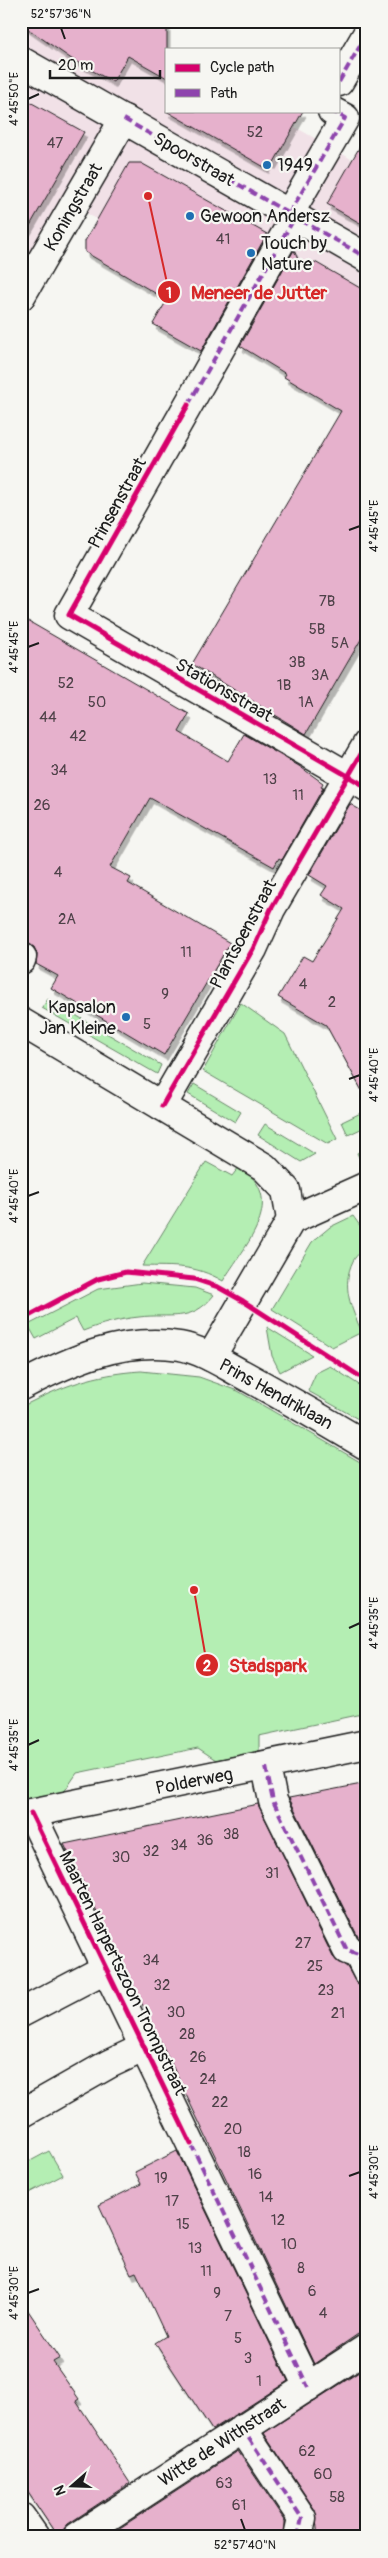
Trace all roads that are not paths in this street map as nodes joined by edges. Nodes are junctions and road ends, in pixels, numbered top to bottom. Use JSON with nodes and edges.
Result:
{"nodes":[{"id":1,"x":367,"y":34,"type":"edge"},
{"id":2,"x":21,"y":61,"type":"edge"},
{"id":3,"x":340,"y":80,"type":"edge"},
{"id":4,"x":334,"y":112,"type":"edge"},
{"id":5,"x":124,"y":119,"type":"junction"},
{"id":6,"x":292,"y":215,"type":"junction"},
{"id":7,"x":367,"y":258,"type":"edge"},
{"id":8,"x":21,"y":296,"type":"edge"},
{"id":9,"x":69,"y":615,"type":"joint"},
{"id":10,"x":367,"y":744,"type":"edge"},
{"id":11,"x":358,"y":781,"type":"edge"},
{"id":12,"x":21,"y":1022,"type":"edge"},
{"id":13,"x":162,"y":1106,"type":"junction"},
{"id":14,"x":367,"y":1186,"type":"edge"},
{"id":15,"x":291,"y":1220,"type":"junction"},
{"id":16,"x":211,"y":1357,"type":"junction"},
{"id":17,"x":21,"y":1386,"type":"edge"},
{"id":18,"x":367,"y":1446,"type":"edge"},
{"id":19,"x":367,"y":1744,"type":"edge"},
{"id":20,"x":266,"y":1766,"type":"junction"},
{"id":21,"x":26,"y":1814,"type":"edge"},
{"id":22,"x":105,"y":1969,"type":"junction"},
{"id":23,"x":367,"y":1972,"type":"edge"},
{"id":24,"x":21,"y":2014,"type":"edge"},
{"id":25,"x":144,"y":2048,"type":"junction"},
{"id":26,"x":21,"y":2114,"type":"edge"},
{"id":27,"x":367,"y":2348,"type":"edge"},
{"id":28,"x":308,"y":2386,"type":"junction"},
{"id":29,"x":242,"y":2428,"type":"junction"},
{"id":30,"x":21,"y":2516,"type":"edge"},
{"id":31,"x":35,"y":2537,"type":"edge"},
{"id":32,"x":77,"y":2537,"type":"edge"},
{"id":33,"x":302,"y":2537,"type":"edge"}],
"edges":[{"from":1,"to":3,"type":"street"},
{"from":2,"to":5,"type":"street","name":"Spoorstraat"},
{"from":4,"to":6,"type":"street","name":"Prinsenstraat"},
{"from":5,"to":6,"type":"street","name":"Spoorstraat"},
{"from":5,"to":8,"type":"street","name":"Koningstraat"},
{"from":6,"to":7,"type":"street","name":"Spoorstraat"},
{"from":6,"to":9,"type":"street","name":"Prinsenstraat"},
{"from":9,"to":11,"type":"street","name":"Stationsstraat"},
{"from":10,"to":11,"type":"street","name":"Plantsoenstraat"},
{"from":11,"to":13,"type":"street","name":"Plantsoenstraat"},
{"from":12,"to":13,"type":"street"},
{"from":13,"to":15,"type":"street"},
{"from":14,"to":15,"type":"street"},
{"from":15,"to":16,"type":"street","name":"Prins Hendriklaan"},
{"from":16,"to":17,"type":"street","name":"Prins Hendriklaan"},
{"from":16,"to":18,"type":"street","name":"Prins Hendriklaan"},
{"from":19,"to":20,"type":"street","name":"Polderweg"},
{"from":20,"to":21,"type":"street","name":"Polderweg"},
{"from":20,"to":23,"type":"street"},
{"from":21,"to":22,"type":"street","name":"Maarten Harpertszoon Trompstraat"},
{"from":22,"to":24,"type":"street","name":"Maarten Harpertszoon Trompstraat"},
{"from":22,"to":25,"type":"street","name":"Maarten Harpertszoon Trompstraat"},
{"from":25,"to":26,"type":"street"},
{"from":25,"to":28,"type":"street","name":"Maarten Harpertszoon Trompstraat"},
{"from":27,"to":28,"type":"street","name":"Witte de Withstraat"},
{"from":28,"to":29,"type":"street","name":"Witte de Withstraat"},
{"from":29,"to":32,"type":"street","name":"Witte de Withstraat"},
{"from":29,"to":33,"type":"street"},
{"from":30,"to":31,"type":"street"}]}
